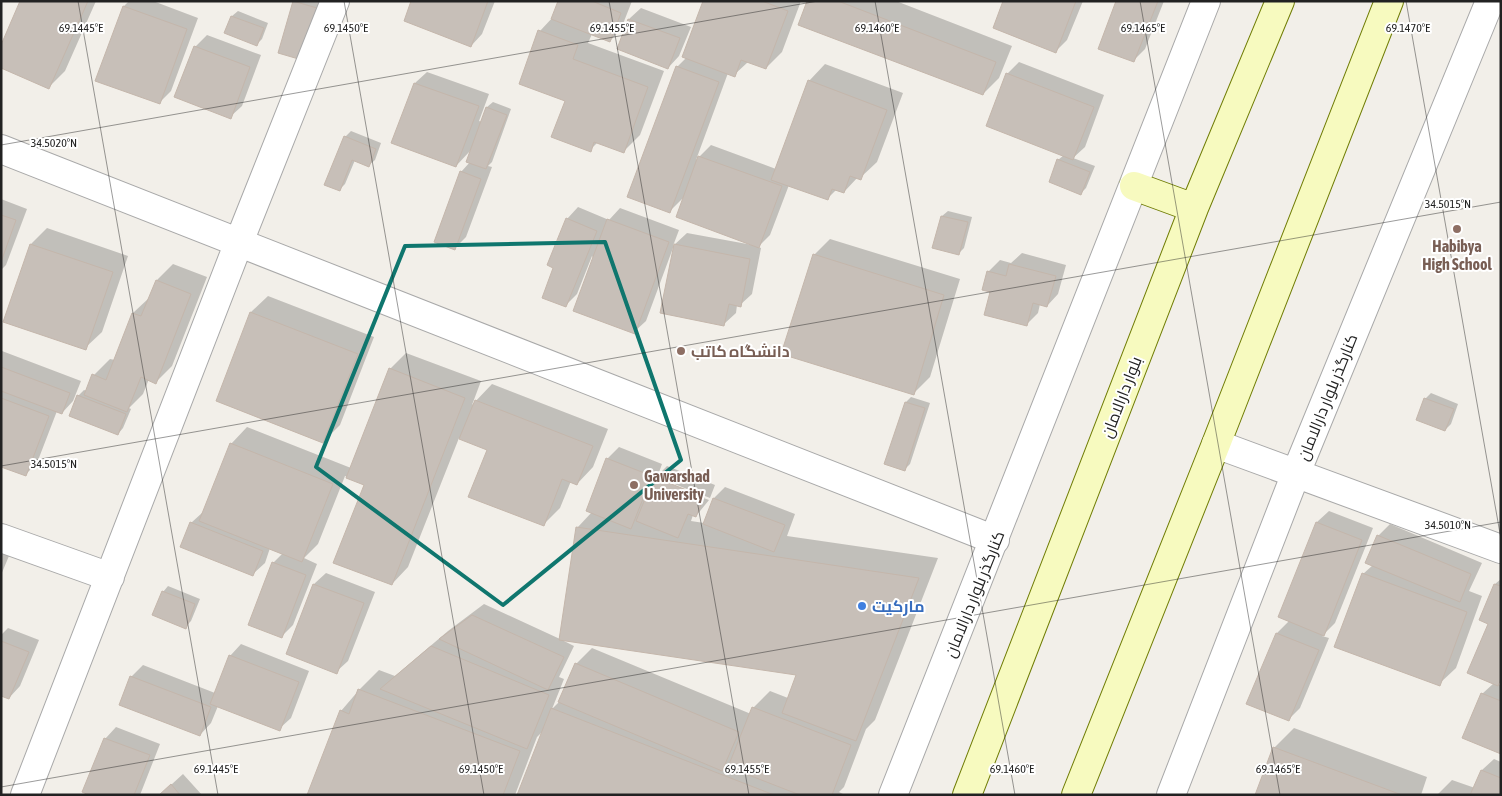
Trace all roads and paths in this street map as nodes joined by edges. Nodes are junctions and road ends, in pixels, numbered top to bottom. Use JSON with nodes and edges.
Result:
{"nodes":[{"id":1,"x":335,"y":1,"type":"edge"},
{"id":2,"x":1206,"y":1,"type":"edge"},
{"id":3,"x":1280,"y":1,"type":"edge"},
{"id":4,"x":1389,"y":1,"type":"edge"},
{"id":5,"x":1490,"y":1,"type":"edge"},
{"id":6,"x":1,"y":149,"type":"edge"},
{"id":7,"x":1134,"y":186,"type":"junction"},
{"id":8,"x":1194,"y":208,"type":"junction"},
{"id":9,"x":239,"y":242,"type":"junction"},
{"id":10,"x":1216,"y":444,"type":"junction"},
{"id":11,"x":1296,"y":472,"type":"junction"},
{"id":12,"x":1,"y":538,"type":"edge"},
{"id":13,"x":995,"y":540,"type":"junction"},
{"id":14,"x":1501,"y":549,"type":"edge"},
{"id":15,"x":110,"y":577,"type":"junction"},
{"id":16,"x":26,"y":795,"type":"edge"},
{"id":17,"x":893,"y":795,"type":"edge"},
{"id":18,"x":967,"y":795,"type":"edge"},
{"id":19,"x":1076,"y":795,"type":"edge"},
{"id":20,"x":1171,"y":795,"type":"edge"}],
"edges":[{"from":1,"to":9,"type":"street"},
{"from":2,"to":7,"type":"street","name":"کنارگذر بلوار دارالامان"},
{"from":3,"to":8,"type":"main road","name":"بلوار دارالامان"},
{"from":4,"to":10,"type":"main road"},
{"from":5,"to":11,"type":"street","name":"کنارگذر بلوار دارالامان"},
{"from":6,"to":9,"type":"street"},
{"from":7,"to":8,"type":"main road"},
{"from":7,"to":13,"type":"street","name":"کنارگذر بلوار دارالامان"},
{"from":8,"to":18,"type":"main road","name":"بلوار دارالامان"},
{"from":9,"to":13,"type":"street"},
{"from":9,"to":15,"type":"street"},
{"from":10,"to":11,"type":"street"},
{"from":10,"to":19,"type":"main road"},
{"from":11,"to":14,"type":"street"},
{"from":11,"to":20,"type":"street","name":"کنارگذر بلوار دارالامان"},
{"from":12,"to":15,"type":"street"},
{"from":13,"to":17,"type":"street","name":"کنارگذر بلوار دارالامان"},
{"from":15,"to":16,"type":"street"}]}
